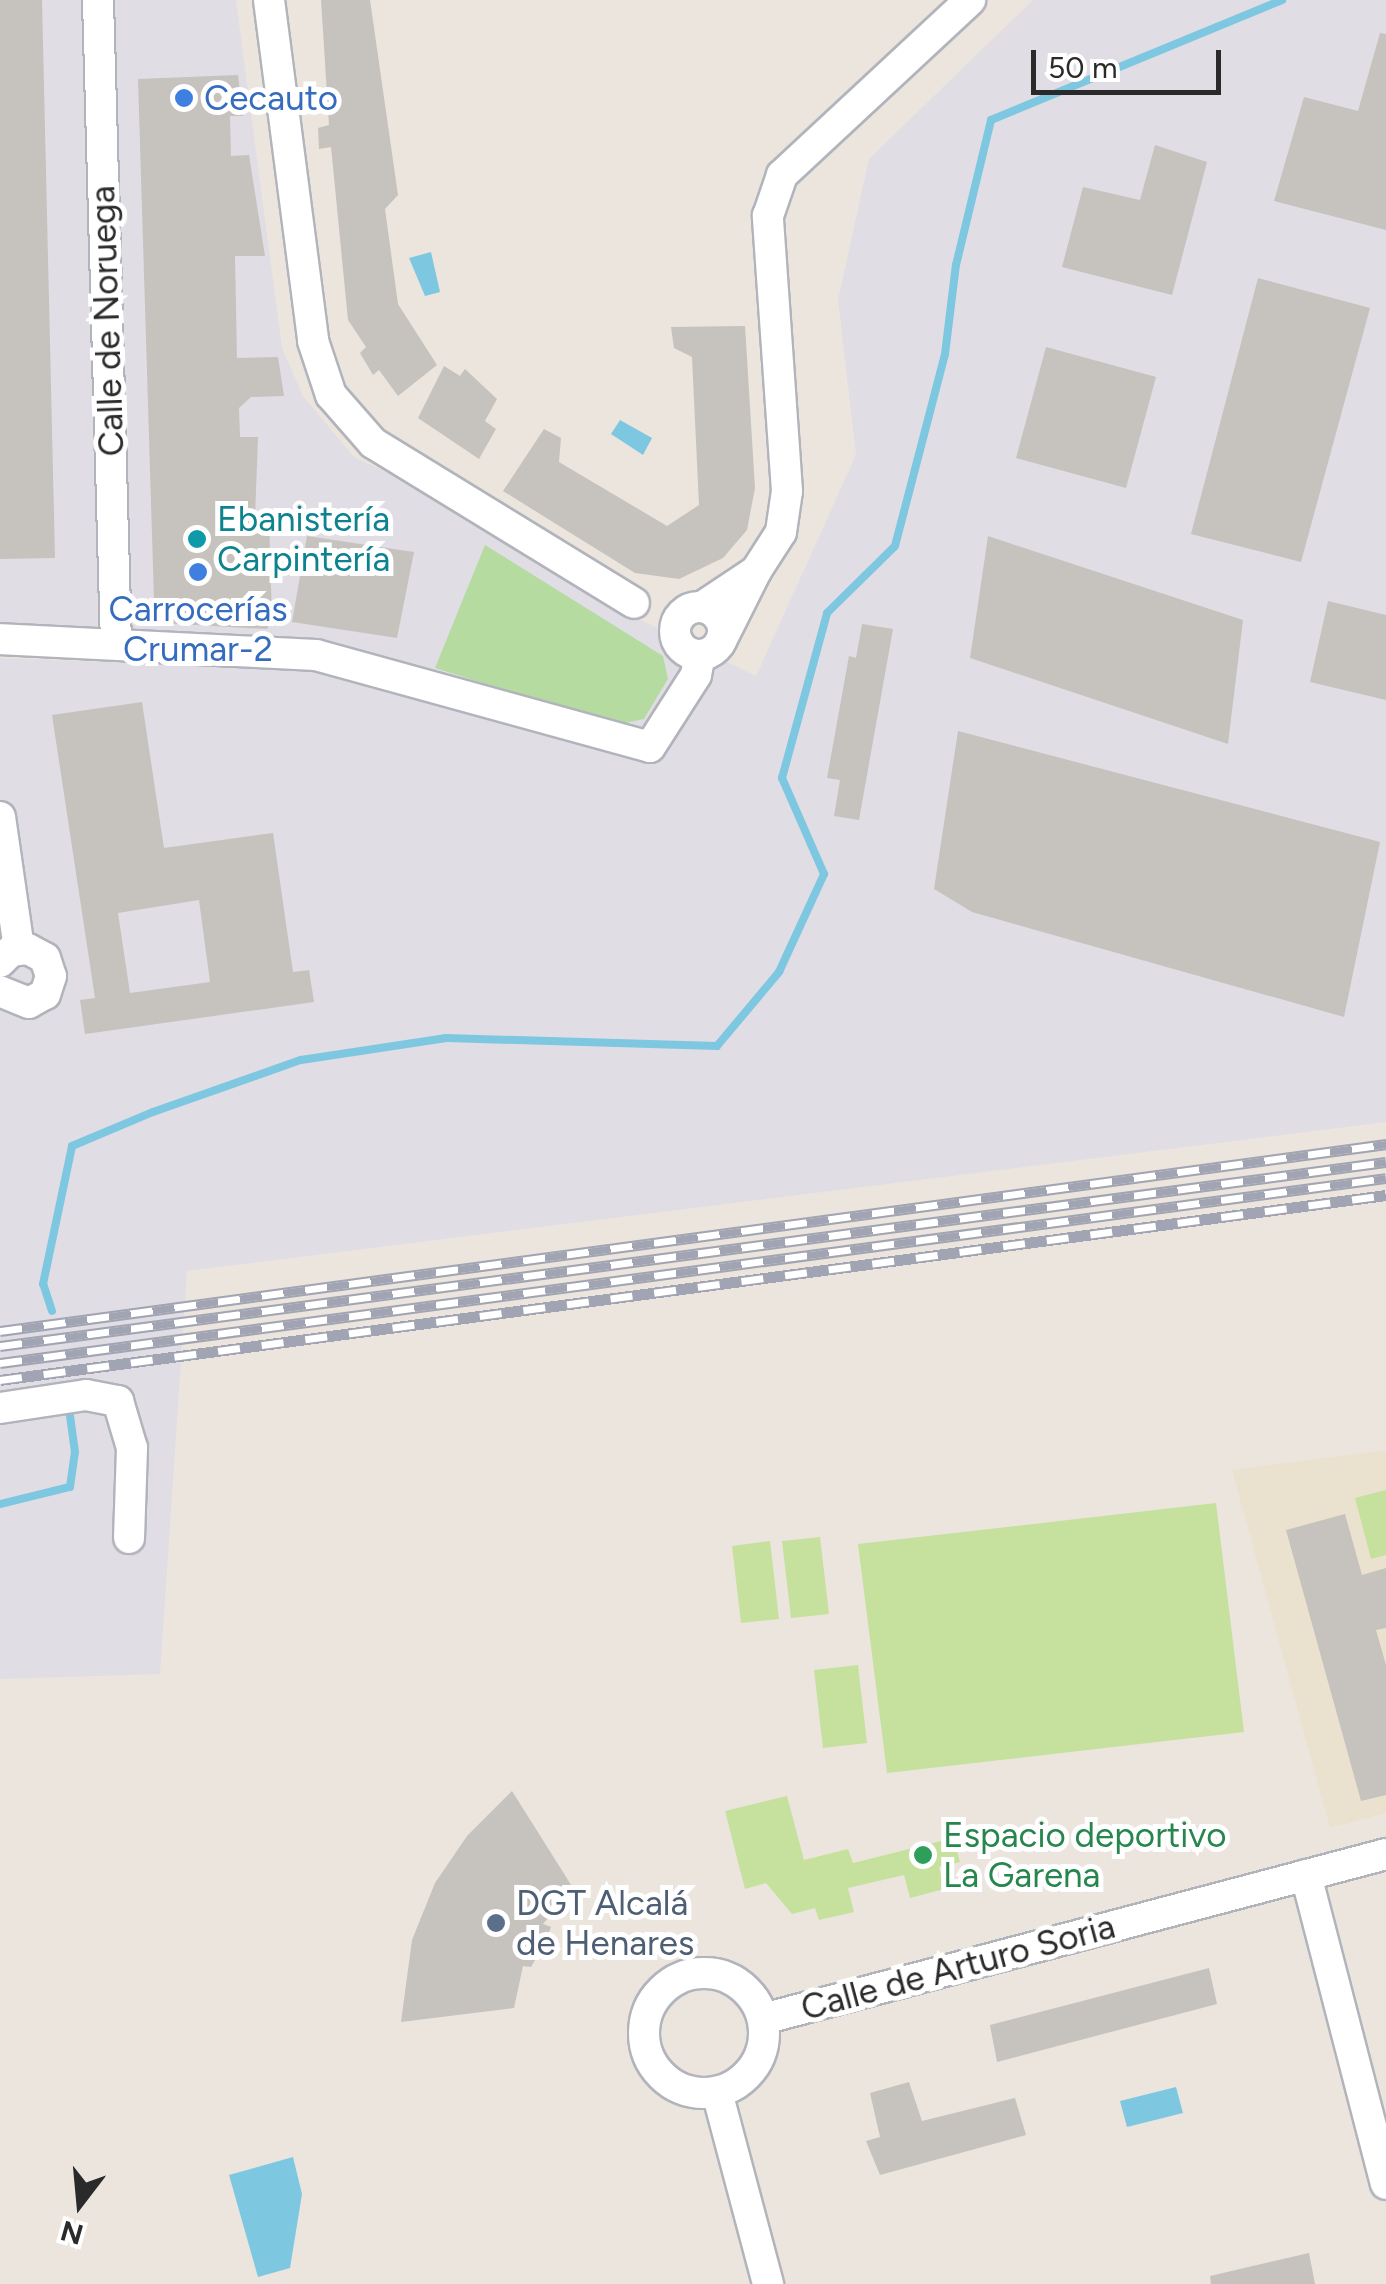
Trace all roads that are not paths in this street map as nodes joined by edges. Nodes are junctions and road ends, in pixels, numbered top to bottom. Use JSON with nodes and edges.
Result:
{"nodes":[{"id":1,"x":98,"y":0,"type":"edge"},
{"id":2,"x":269,"y":0,"type":"edge"},
{"id":3,"x":970,"y":0,"type":"edge"},
{"id":4,"x":697,"y":630,"type":"junction"},
{"id":5,"x":0,"y":639,"type":"edge"},
{"id":6,"x":116,"y":643,"type":"junction"},
{"id":7,"x":0,"y":817,"type":"edge"},
{"id":8,"x":9,"y":955,"type":"edge"},
{"id":9,"x":0,"y":991,"type":"edge"},
{"id":10,"x":0,"y":1408,"type":"edge"},
{"id":11,"x":129,"y":1538,"type":"dead end"},
{"id":12,"x":1386,"y":1854,"type":"edge"},
{"id":13,"x":1306,"y":1876,"type":"junction"},
{"id":14,"x":763,"y":2019,"type":"junction"},
{"id":15,"x":717,"y":2092,"type":"junction"},
{"id":16,"x":1386,"y":2184,"type":"edge"},
{"id":17,"x":768,"y":2284,"type":"edge"}],
"edges":[{"from":1,"to":6,"type":"street","name":"Calle de Noruega"},
{"from":2,"to":4,"type":"street"},
{"from":3,"to":4,"type":"street"},
{"from":4,"to":6,"type":"street"},
{"from":5,"to":6,"type":"street"},
{"from":7,"to":8,"type":"street"},
{"from":8,"to":9,"type":"street"},
{"from":10,"to":11,"type":"street"},
{"from":12,"to":13,"type":"street","name":"Calle de Arturo Soria"},
{"from":13,"to":14,"type":"street","name":"Calle de Arturo Soria"},
{"from":13,"to":16,"type":"street"},
{"from":14,"to":15,"type":"street"},
{"from":14,"to":15,"type":"street"},
{"from":15,"to":17,"type":"street"}]}
